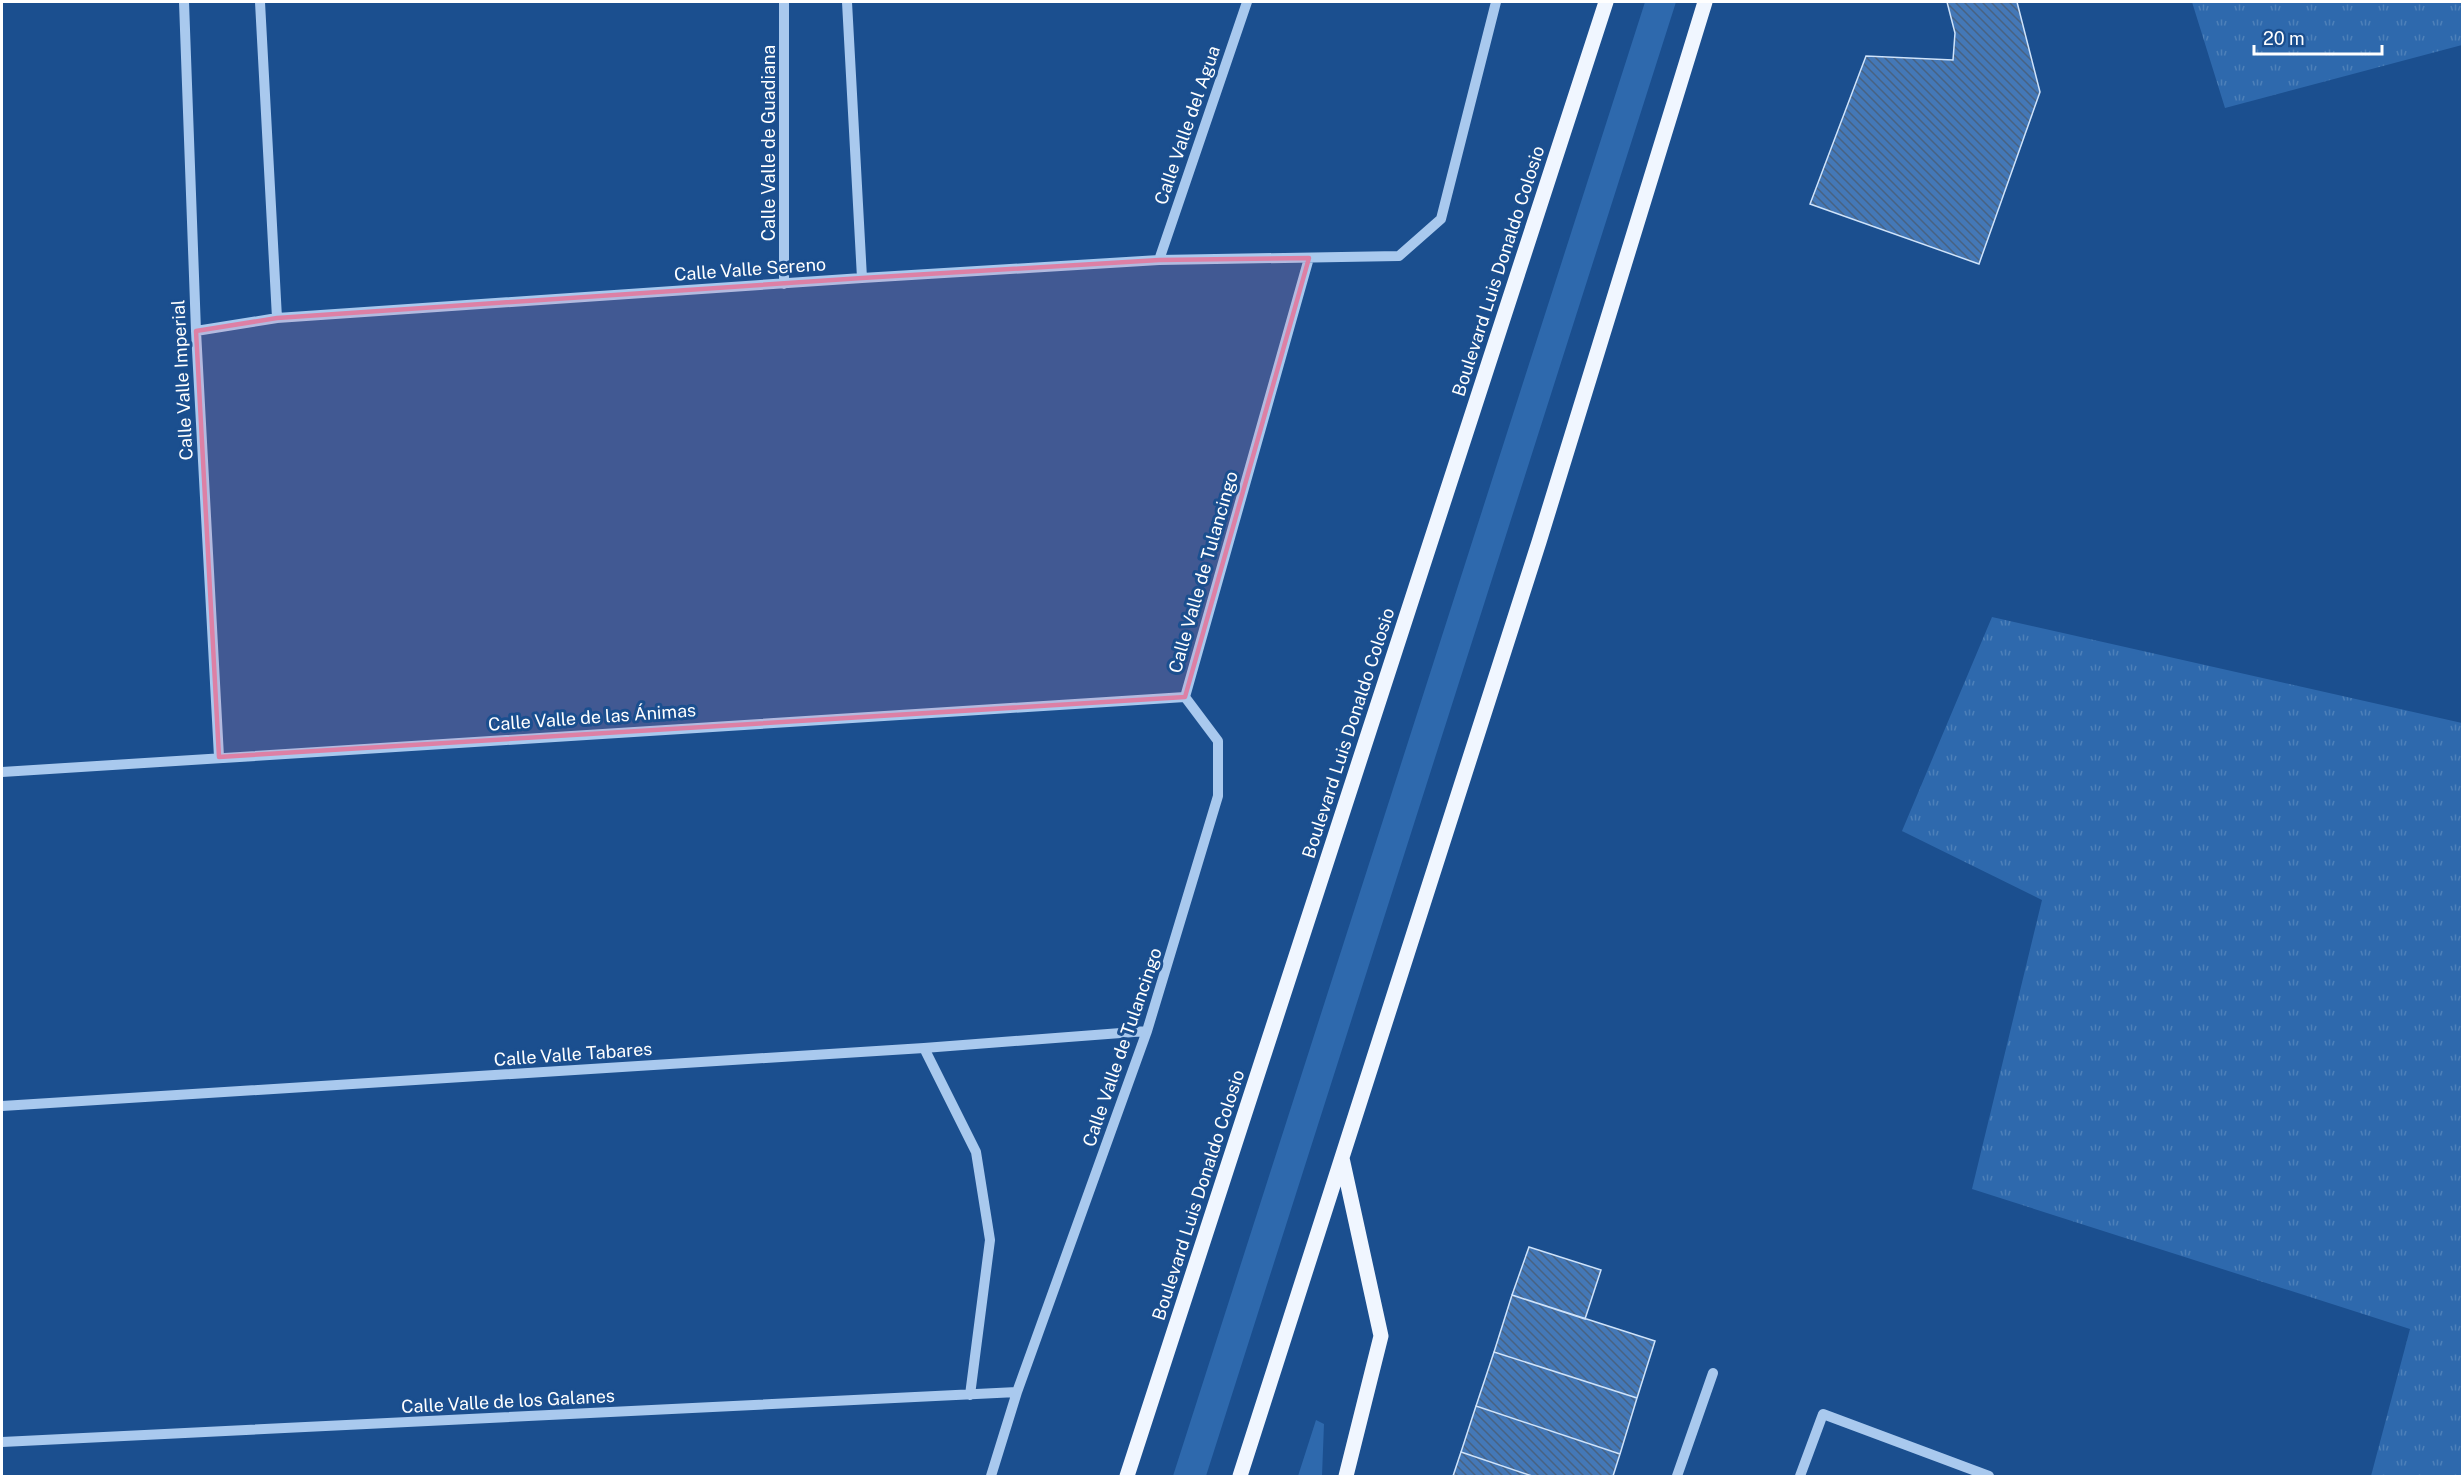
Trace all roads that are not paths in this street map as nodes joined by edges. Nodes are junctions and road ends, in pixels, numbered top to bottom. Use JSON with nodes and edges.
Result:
{"nodes":[{"id":1,"x":184,"y":2,"type":"edge"},
{"id":2,"x":260,"y":2,"type":"edge"},
{"id":3,"x":784,"y":2,"type":"edge"},
{"id":4,"x":847,"y":2,"type":"edge"},
{"id":5,"x":1247,"y":2,"type":"edge"},
{"id":6,"x":1496,"y":2,"type":"edge"},
{"id":7,"x":1606,"y":2,"type":"edge"},
{"id":8,"x":1705,"y":2,"type":"edge"},
{"id":9,"x":1309,"y":258,"type":"junction"},
{"id":10,"x":1159,"y":260,"type":"junction"},
{"id":11,"x":862,"y":278,"type":"junction"},
{"id":12,"x":784,"y":284,"type":"junction"},
{"id":13,"x":277,"y":318,"type":"junction"},
{"id":14,"x":196,"y":331,"type":"junction"},
{"id":15,"x":1185,"y":697,"type":"junction"},
{"id":16,"x":219,"y":757,"type":"junction"},
{"id":17,"x":2,"y":772,"type":"edge"},
{"id":18,"x":1147,"y":1031,"type":"junction"},
{"id":19,"x":924,"y":1048,"type":"junction"},
{"id":20,"x":2,"y":1106,"type":"edge"},
{"id":21,"x":1341,"y":1156,"type":"junction"},
{"id":22,"x":1713,"y":1373,"type":"dead end"},
{"id":23,"x":1017,"y":1392,"type":"junction"},
{"id":24,"x":970,"y":1395,"type":"junction"},
{"id":25,"x":2,"y":1442,"type":"edge"},
{"id":26,"x":990,"y":1476,"type":"edge"},
{"id":27,"x":1127,"y":1476,"type":"edge"},
{"id":28,"x":1240,"y":1476,"type":"edge"},
{"id":29,"x":1346,"y":1476,"type":"edge"},
{"id":30,"x":1677,"y":1476,"type":"edge"},
{"id":31,"x":1800,"y":1476,"type":"edge"},
{"id":32,"x":1989,"y":1476,"type":"edge"}],
"edges":[{"from":1,"to":14,"type":"street","name":"Calle Valle Imperial"},
{"from":2,"to":13,"type":"street"},
{"from":3,"to":12,"type":"street","name":"Calle Valle de Guadiana"},
{"from":4,"to":11,"type":"street"},
{"from":5,"to":10,"type":"street","name":"Calle Valle del Agua"},
{"from":6,"to":9,"type":"street"},
{"from":7,"to":27,"type":"main road","name":"Boulevard Luis Donaldo Colosio"},
{"from":8,"to":21,"type":"main road"},
{"from":9,"to":10,"type":"street","name":"Calle Valle Sereno"},
{"from":9,"to":15,"type":"street","name":"Calle Valle de Tulancingo"},
{"from":10,"to":11,"type":"street","name":"Calle Valle Sereno"},
{"from":11,"to":12,"type":"street","name":"Calle Valle Sereno"},
{"from":12,"to":13,"type":"street","name":"Calle Valle Sereno"},
{"from":13,"to":14,"type":"street","name":"Calle Valle Sereno"},
{"from":14,"to":16,"type":"street","name":"Calle Valle Imperial"},
{"from":15,"to":16,"type":"street","name":"Calle Valle de las Ánimas"},
{"from":15,"to":18,"type":"street","name":"Calle Valle de Tulancingo"},
{"from":16,"to":17,"type":"street","name":"Calle Valle de las Ánimas"},
{"from":18,"to":19,"type":"street","name":"Calle Valle Tabares"},
{"from":18,"to":23,"type":"street","name":"Calle Valle de Tulancingo"},
{"from":19,"to":20,"type":"street","name":"Calle Valle Tabares"},
{"from":19,"to":24,"type":"street"},
{"from":21,"to":28,"type":"main road"},
{"from":21,"to":29,"type":"main road"},
{"from":22,"to":30,"type":"street"},
{"from":23,"to":24,"type":"street","name":"Calle Valle de los Galanes"},
{"from":23,"to":26,"type":"street","name":"Calle Valle de Tulancingo"},
{"from":24,"to":25,"type":"street","name":"Calle Valle de los Galanes"},
{"from":31,"to":32,"type":"street"}]}
